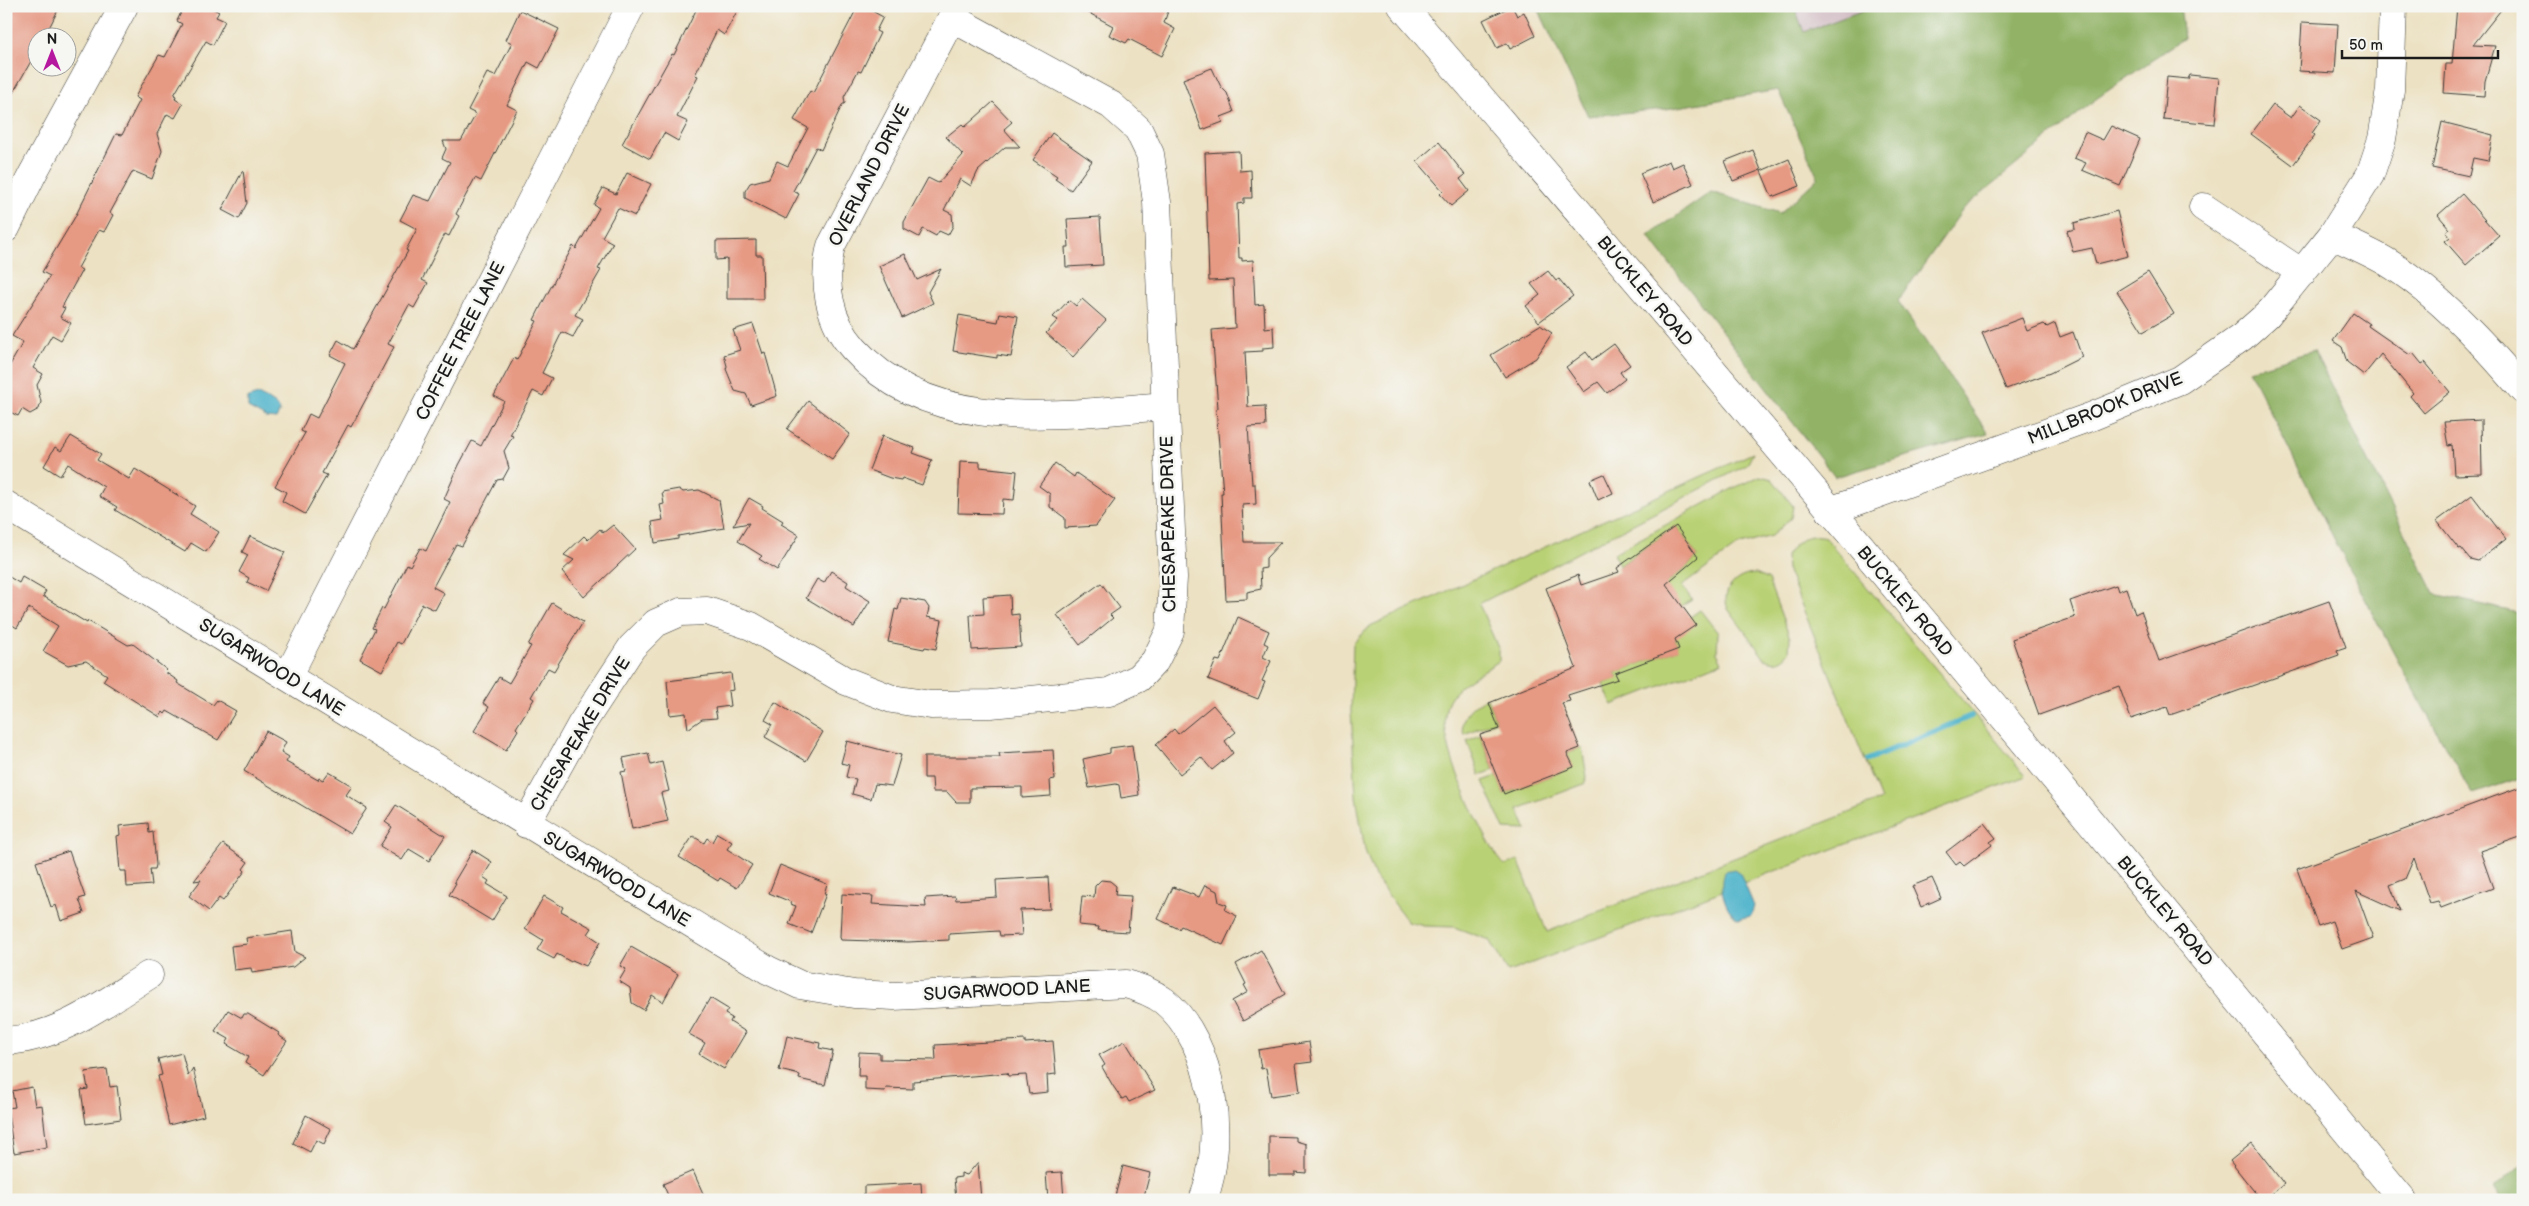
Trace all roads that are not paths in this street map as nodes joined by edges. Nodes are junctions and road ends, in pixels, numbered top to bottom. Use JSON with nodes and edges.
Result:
{"nodes":[{"id":1,"x":124,"y":6,"type":"edge"},
{"id":2,"x":631,"y":6,"type":"edge"},
{"id":3,"x":1402,"y":6,"type":"edge"},
{"id":4,"x":2393,"y":6,"type":"edge"},
{"id":5,"x":955,"y":12,"type":"edge"},
{"id":6,"x":2203,"y":207,"type":"dead end"},
{"id":7,"x":6,"y":228,"type":"edge"},
{"id":8,"x":2332,"y":235,"type":"junction"},
{"id":9,"x":2302,"y":273,"type":"junction"},
{"id":10,"x":2523,"y":390,"type":"edge"},
{"id":11,"x":1166,"y":406,"type":"junction"},
{"id":12,"x":6,"y":505,"type":"edge"},
{"id":13,"x":1830,"y":511,"type":"junction"},
{"id":14,"x":288,"y":676,"type":"junction"},
{"id":15,"x":526,"y":824,"type":"junction"},
{"id":16,"x":149,"y":975,"type":"dead end"},
{"id":17,"x":6,"y":1041,"type":"edge"},
{"id":18,"x":1203,"y":1200,"type":"edge"},
{"id":19,"x":2403,"y":1200,"type":"edge"}],
"edges":[{"from":1,"to":7,"type":"street"},
{"from":2,"to":14,"type":"street","name":"COFFEE TREE LANE"},
{"from":3,"to":13,"type":"street","name":"BUCKLEY ROAD"},
{"from":4,"to":8,"type":"street","name":"MILLBROOK DRIVE"},
{"from":5,"to":11,"type":"street","name":"CHESAPEAKE DRIVE"},
{"from":5,"to":11,"type":"street","name":"OVERLAND DRIVE"},
{"from":6,"to":9,"type":"street"},
{"from":8,"to":9,"type":"street","name":"MILLBROOK DRIVE"},
{"from":8,"to":10,"type":"street"},
{"from":9,"to":13,"type":"street","name":"MILLBROOK DRIVE"},
{"from":11,"to":15,"type":"street","name":"CHESAPEAKE DRIVE"},
{"from":12,"to":14,"type":"street","name":"SUGARWOOD LANE"},
{"from":13,"to":19,"type":"street","name":"BUCKLEY ROAD"},
{"from":14,"to":15,"type":"street","name":"SUGARWOOD LANE"},
{"from":15,"to":18,"type":"street","name":"SUGARWOOD LANE"},
{"from":16,"to":17,"type":"street"}]}
